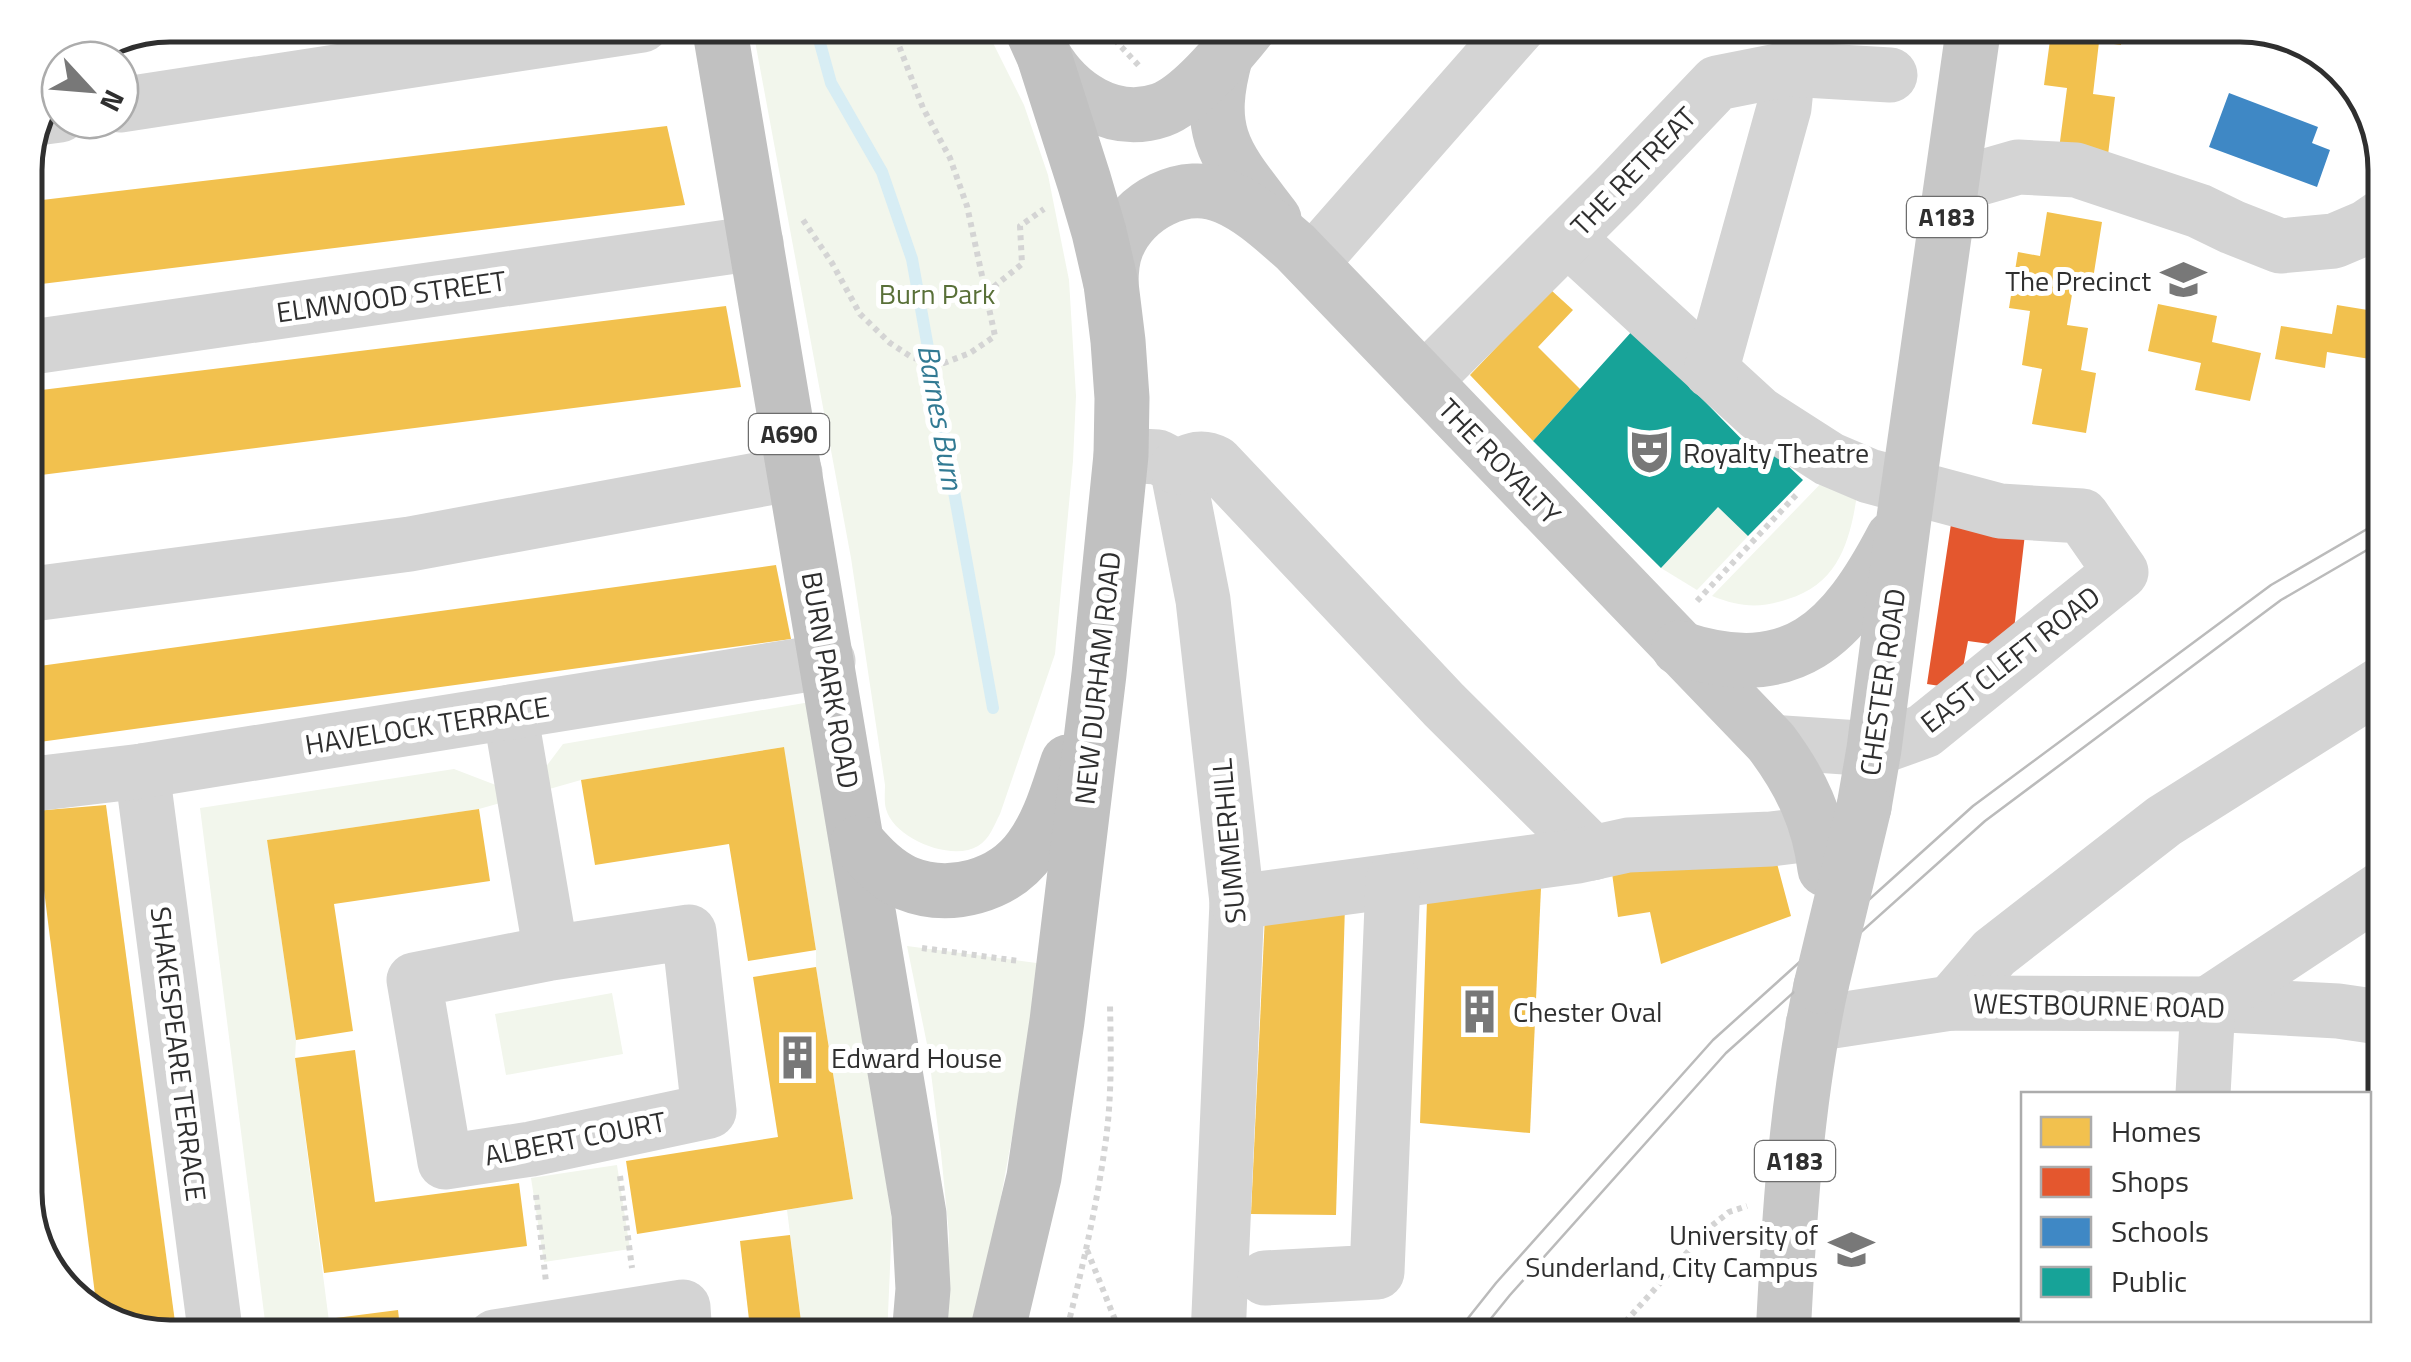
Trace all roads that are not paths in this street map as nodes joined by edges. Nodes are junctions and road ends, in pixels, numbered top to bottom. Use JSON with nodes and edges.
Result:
{"nodes":[{"id":1,"x":532,"y":42,"type":"edge"},
{"id":2,"x":724,"y":42,"type":"edge"},
{"id":3,"x":1038,"y":42,"type":"edge"},
{"id":4,"x":1038,"y":42,"type":"edge"},
{"id":5,"x":1237,"y":42,"type":"edge"},
{"id":6,"x":1238,"y":42,"type":"edge"},
{"id":7,"x":1504,"y":42,"type":"edge"},
{"id":8,"x":1972,"y":42,"type":"edge"},
{"id":9,"x":1788,"y":69,"type":"junction"},
{"id":10,"x":1890,"y":75,"type":"dead end"},
{"id":11,"x":140,"y":103,"type":"edge"},
{"id":12,"x":1952,"y":186,"type":"junction"},
{"id":13,"x":2368,"y":226,"type":"edge"},
{"id":14,"x":777,"y":228,"type":"junction"},
{"id":15,"x":1567,"y":238,"type":"junction"},
{"id":16,"x":1303,"y":255,"type":"junction"},
{"id":17,"x":1111,"y":284,"type":"junction"},
{"id":18,"x":43,"y":345,"type":"edge"},
{"id":19,"x":1710,"y":371,"type":"junction"},
{"id":20,"x":1424,"y":381,"type":"junction"},
{"id":21,"x":1121,"y":456,"type":"junction"},
{"id":22,"x":1177,"y":466,"type":"junction"},
{"id":23,"x":795,"y":473,"type":"junction"},
{"id":24,"x":1906,"y":502,"type":"junction"},
{"id":25,"x":43,"y":593,"type":"edge"},
{"id":26,"x":1673,"y":641,"type":"junction"},
{"id":27,"x":828,"y":661,"type":"junction"},
{"id":28,"x":1099,"y":674,"type":"junction"},
{"id":29,"x":2368,"y":692,"type":"edge"},
{"id":30,"x":510,"y":712,"type":"junction"},
{"id":31,"x":1771,"y":742,"type":"junction"},
{"id":32,"x":1874,"y":750,"type":"junction"},
{"id":33,"x":142,"y":771,"type":"junction"},
{"id":34,"x":43,"y":783,"type":"edge"},
{"id":35,"x":1836,"y":836,"type":"junction"},
{"id":36,"x":858,"y":843,"type":"junction"},
{"id":37,"x":1593,"y":852,"type":"junction"},
{"id":38,"x":1393,"y":881,"type":"junction"},
{"id":39,"x":2368,"y":898,"type":"edge"},
{"id":40,"x":1238,"y":902,"type":"junction"},
{"id":41,"x":551,"y":952,"type":"junction"},
{"id":42,"x":1951,"y":1003,"type":"junction"},
{"id":43,"x":2208,"y":1004,"type":"junction"},
{"id":44,"x":1817,"y":1005,"type":"junction"},
{"id":45,"x":2368,"y":1015,"type":"edge"},
{"id":46,"x":2203,"y":1092,"type":"edge"},
{"id":47,"x":1265,"y":1278,"type":"dead end"},
{"id":48,"x":214,"y":1320,"type":"edge"},
{"id":49,"x":920,"y":1320,"type":"edge"},
{"id":50,"x":1000,"y":1320,"type":"edge"},
{"id":51,"x":1219,"y":1320,"type":"edge"},
{"id":52,"x":1784,"y":1320,"type":"edge"}],
"edges":[{"from":1,"to":11,"type":"street"},
{"from":2,"to":14,"type":"highway","name":"BURN PARK ROAD","number":"A690"},
{"from":3,"to":5,"type":"main road"},
{"from":4,"to":17,"type":"highway","name":"NEW DURHAM ROAD"},
{"from":6,"to":16,"type":"main road"},
{"from":7,"to":16,"type":"street"},
{"from":8,"to":12,"type":"main road","name":"CHESTER ROAD","number":"A183"},
{"from":9,"to":10,"type":"street","name":"THE RETREAT"},
{"from":9,"to":15,"type":"street","name":"THE RETREAT"},
{"from":9,"to":19,"type":"street"},
{"from":12,"to":13,"type":"street"},
{"from":12,"to":24,"type":"main road","name":"CHESTER ROAD","number":"A183"},
{"from":14,"to":18,"type":"street","name":"ELMWOOD STREET"},
{"from":14,"to":23,"type":"highway","name":"BURN PARK ROAD","number":"A690"},
{"from":15,"to":19,"type":"street"},
{"from":15,"to":20,"type":"street","name":"THE RETREAT"},
{"from":16,"to":17,"type":"main road","name":"THE ROYALTY"},
{"from":16,"to":20,"type":"main road","name":"THE ROYALTY"},
{"from":17,"to":21,"type":"highway","name":"NEW DURHAM ROAD"},
{"from":19,"to":24,"type":"street"},
{"from":20,"to":26,"type":"main road","name":"THE ROYALTY"},
{"from":21,"to":22,"type":"street"},
{"from":21,"to":28,"type":"highway","name":"NEW DURHAM ROAD"},
{"from":22,"to":37,"type":"street"},
{"from":22,"to":40,"type":"street","name":"SUMMERHILL"},
{"from":23,"to":25,"type":"street"},
{"from":23,"to":27,"type":"highway","name":"BURN PARK ROAD","number":"A690"},
{"from":24,"to":26,"type":"main road"},
{"from":24,"to":32,"type":"main road","name":"CHESTER ROAD","number":"A183"},
{"from":24,"to":32,"type":"street","name":"EAST CLEFT ROAD"},
{"from":26,"to":31,"type":"main road","name":"THE ROYALTY"},
{"from":27,"to":30,"type":"street","name":"HAVELOCK TERRACE"},
{"from":27,"to":36,"type":"highway","name":"BURN PARK ROAD","number":"A690"},
{"from":28,"to":36,"type":"highway"},
{"from":28,"to":50,"type":"highway","name":"NEW DURHAM ROAD"},
{"from":29,"to":42,"type":"street"},
{"from":30,"to":33,"type":"street","name":"HAVELOCK TERRACE"},
{"from":30,"to":41,"type":"street"},
{"from":31,"to":32,"type":"street","name":"EAST CLEFT ROAD"},
{"from":31,"to":35,"type":"main road","name":"THE ROYALTY"},
{"from":32,"to":35,"type":"main road","name":"CHESTER ROAD","number":"A183"},
{"from":33,"to":34,"type":"street","name":"HAVELOCK TERRACE"},
{"from":33,"to":48,"type":"street","name":"SHAKESPEARE TERRACE"},
{"from":35,"to":37,"type":"street"},
{"from":35,"to":44,"type":"main road","name":"CHESTER ROAD","number":"A183","bridge":true},
{"from":35,"to":44,"type":"main road","bridge":true},
{"from":36,"to":49,"type":"highway","name":"BURN PARK ROAD","number":"A690"},
{"from":37,"to":38,"type":"street"},
{"from":38,"to":40,"type":"street"},
{"from":38,"to":47,"type":"street"},
{"from":39,"to":43,"type":"street"},
{"from":40,"to":51,"type":"street","name":"SUMMERHILL"},
{"from":41,"to":41,"type":"street","name":"ALBERT COURT"},
{"from":42,"to":43,"type":"street","name":"WESTBOURNE ROAD"},
{"from":42,"to":44,"type":"street","name":"WESTBOURNE ROAD"},
{"from":43,"to":45,"type":"street","name":"WESTBOURNE ROAD"},
{"from":43,"to":46,"type":"street"},
{"from":44,"to":52,"type":"main road","name":"CHESTER ROAD","number":"A183"}]}
